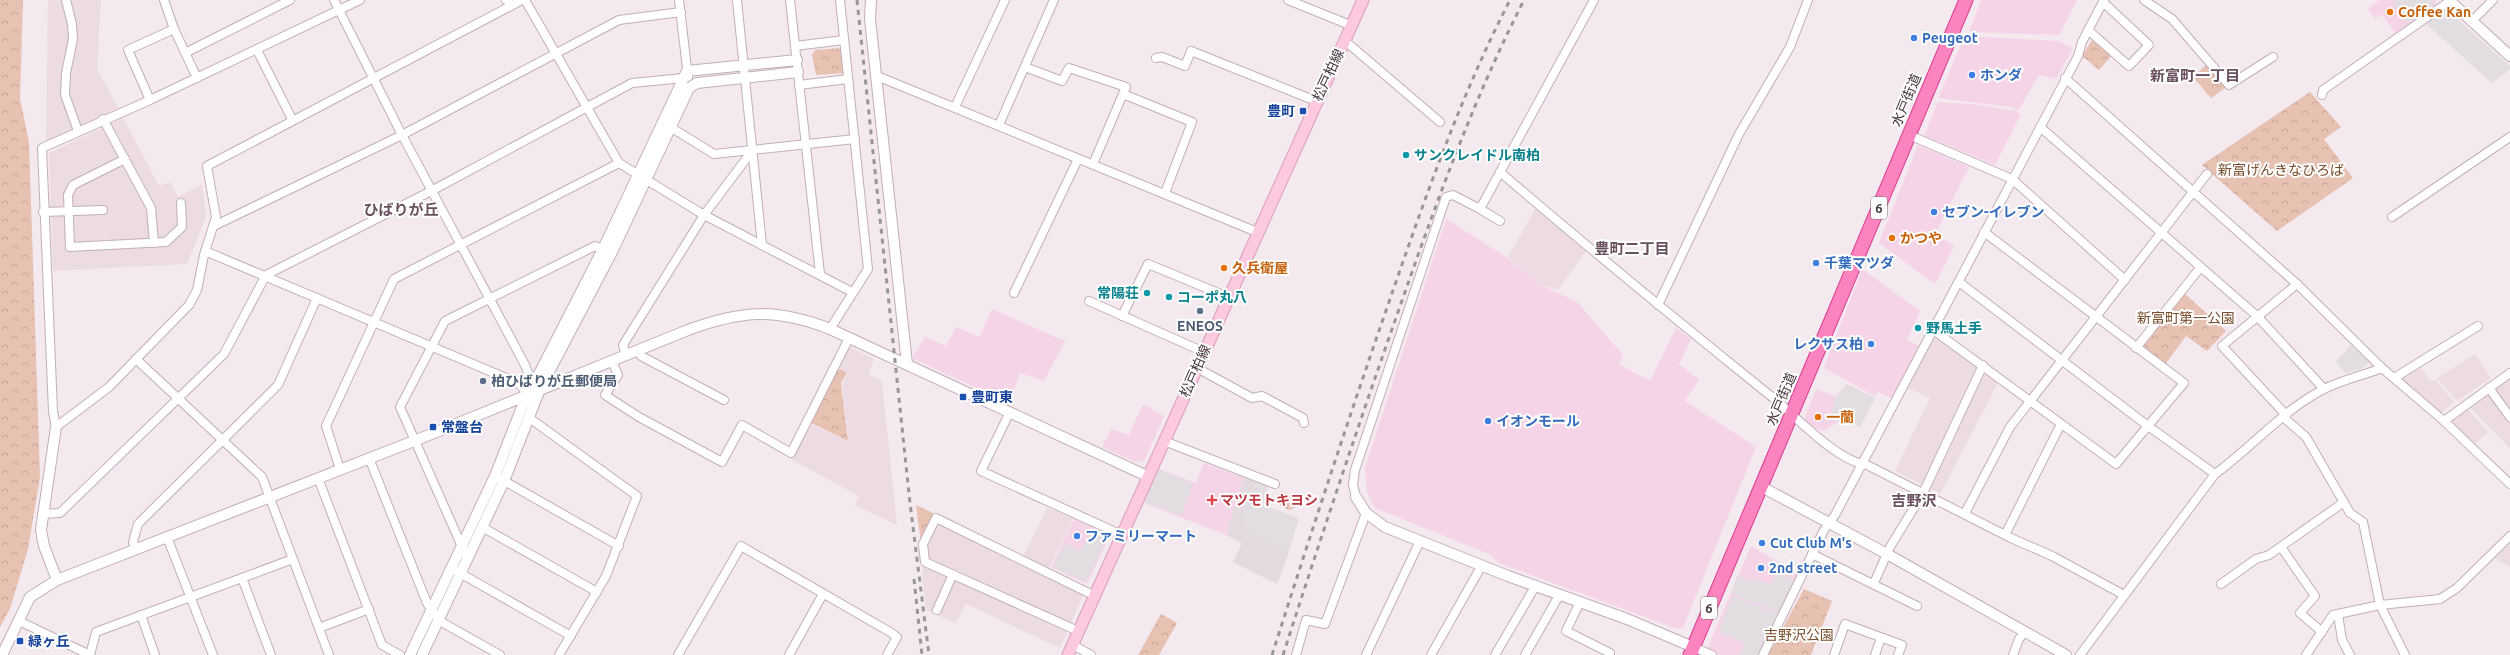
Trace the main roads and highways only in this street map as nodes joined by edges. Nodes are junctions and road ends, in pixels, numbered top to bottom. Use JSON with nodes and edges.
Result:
{"nodes":[{"id":1,"x":1363,"y":0,"type":"edge"},
{"id":2,"x":1966,"y":0,"type":"edge"},
{"id":3,"x":1070,"y":650,"type":"edge"},
{"id":4,"x":1692,"y":651,"type":"edge"}],
"edges":[{"from":1,"to":3,"type":"main road","name":"松戸柏線"},
{"from":2,"to":4,"type":"highway","name":"水戸街道","number":"6"}]}
